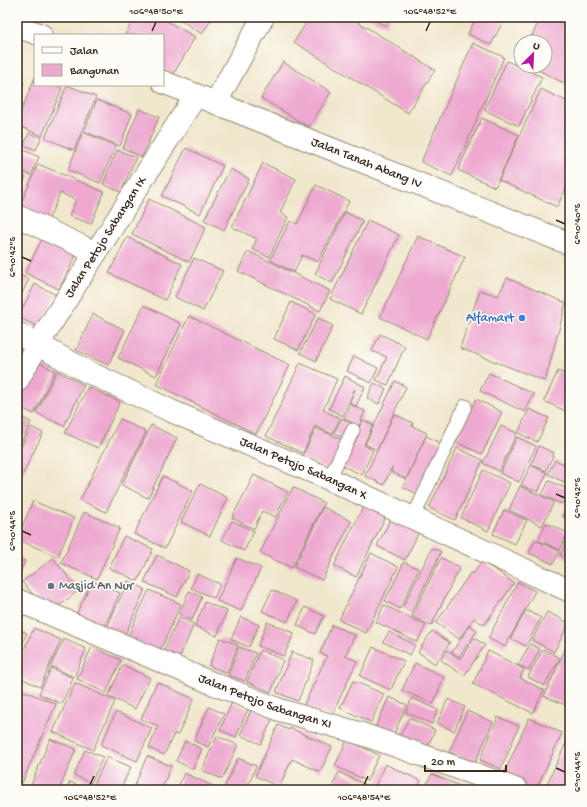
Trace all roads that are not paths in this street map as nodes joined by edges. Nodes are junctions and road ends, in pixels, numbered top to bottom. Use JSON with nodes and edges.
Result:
{"nodes":[{"id":1,"x":263,"y":17,"type":"edge"},
{"id":2,"x":17,"y":26,"type":"edge"},
{"id":3,"x":38,"y":34,"type":"edge"},
{"id":4,"x":164,"y":82,"type":"edge"},
{"id":5,"x":206,"y":98,"type":"junction"},
{"id":6,"x":17,"y":216,"type":"edge"},
{"id":7,"x":570,"y":244,"type":"edge"},
{"id":8,"x":96,"y":253,"type":"junction"},
{"id":9,"x":17,"y":333,"type":"edge"},
{"id":10,"x":38,"y":344,"type":"junction"},
{"id":11,"x":17,"y":381,"type":"edge"},
{"id":12,"x":465,"y":406,"type":"dead end"},
{"id":13,"x":353,"y":430,"type":"dead end"},
{"id":14,"x":329,"y":479,"type":"junction"},
{"id":15,"x":413,"y":518,"type":"junction"},
{"id":16,"x":570,"y":591,"type":"edge"},
{"id":17,"x":17,"y":600,"type":"edge"},
{"id":18,"x":517,"y":790,"type":"edge"}],
"edges":[{"from":1,"to":5,"type":"street","name":"Jalan Petojo Sabangan IX"},
{"from":2,"to":3,"type":"street"},
{"from":4,"to":5,"type":"street","name":"Jalan Tanah Abang IV"},
{"from":5,"to":7,"type":"street","name":"Jalan Tanah Abang IV"},
{"from":5,"to":8,"type":"street","name":"Jalan Petojo Sabangan IX"},
{"from":6,"to":8,"type":"street"},
{"from":8,"to":10,"type":"street","name":"Jalan Petojo Sabangan IX"},
{"from":9,"to":10,"type":"street","name":"Jalan Petojo Sabangan X"},
{"from":10,"to":11,"type":"street","name":"Jalan Petojo Sabangan IX"},
{"from":10,"to":14,"type":"street","name":"Jalan Petojo Sabangan X"},
{"from":12,"to":15,"type":"lane"},
{"from":13,"to":14,"type":"lane"},
{"from":14,"to":15,"type":"street","name":"Jalan Petojo Sabangan X"},
{"from":15,"to":16,"type":"street","name":"Jalan Petojo Sabangan X"},
{"from":17,"to":18,"type":"street","name":"Jalan Petojo Sabangan XI"}]}
